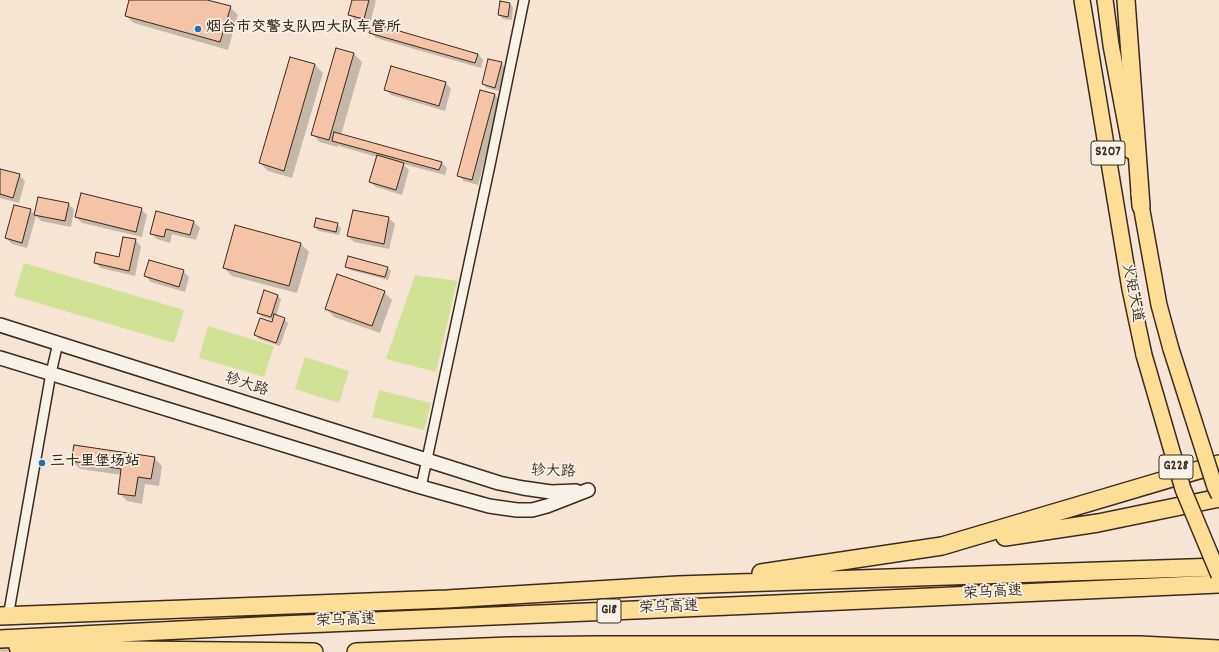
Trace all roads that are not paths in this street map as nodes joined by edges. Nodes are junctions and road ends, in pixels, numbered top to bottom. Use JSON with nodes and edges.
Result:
{"nodes":[{"id":1,"x":524,"y":0,"type":"edge"},
{"id":2,"x":1082,"y":0,"type":"edge"},
{"id":3,"x":1105,"y":0,"type":"edge"},
{"id":4,"x":1126,"y":0,"type":"edge"},
{"id":5,"x":1141,"y":206,"type":"junction"},
{"id":6,"x":1159,"y":305,"type":"joint"},
{"id":7,"x":1134,"y":307,"type":"joint"},
{"id":8,"x":0,"y":325,"type":"edge"},
{"id":9,"x":58,"y":343,"type":"junction"},
{"id":10,"x":0,"y":358,"type":"edge"},
{"id":11,"x":51,"y":374,"type":"junction"},
{"id":12,"x":428,"y":460,"type":"junction"},
{"id":13,"x":1219,"y":464,"type":"edge"},
{"id":14,"x":422,"y":487,"type":"junction"},
{"id":15,"x":1219,"y":495,"type":"edge"},
{"id":16,"x":1219,"y":498,"type":"edge"},
{"id":17,"x":942,"y":546,"type":"junction"},
{"id":18,"x":1219,"y":567,"type":"edge"},
{"id":19,"x":1219,"y":575,"type":"edge"},
{"id":20,"x":1219,"y":584,"type":"edge"},
{"id":21,"x":678,"y":585,"type":"junction"},
{"id":22,"x":4,"y":617,"type":"edge"},
{"id":23,"x":0,"y":640,"type":"edge"},
{"id":24,"x":0,"y":646,"type":"edge"},
{"id":25,"x":1219,"y":649,"type":"edge"},
{"id":26,"x":314,"y":652,"type":"edge"},
{"id":27,"x":356,"y":652,"type":"edge"}],
"edges":[{"from":1,"to":12,"type":"street"},
{"from":2,"to":7,"type":"main road","name":"火矩大道","number":"S207"},
{"from":3,"to":5,"type":"main road","name":"火矩大道","number":"S207"},
{"from":4,"to":5,"type":"highway"},
{"from":5,"to":6,"type":"main road","name":"火矩大道","number":"S207"},
{"from":6,"to":15,"type":"main road","name":"火矩大道","number":"G228","bridge":true},
{"from":7,"to":19,"type":"main road","name":"火矩大道","number":"G228","bridge":true},
{"from":8,"to":9,"type":"main road","name":"轸大路"},
{"from":9,"to":11,"type":"street"},
{"from":9,"to":12,"type":"main road","name":"轸大路"},
{"from":10,"to":11,"type":"main road","name":"轸大路"},
{"from":11,"to":14,"type":"main road","name":"轸大路"},
{"from":11,"to":22,"type":"street"},
{"from":12,"to":14,"type":"street"},
{"from":12,"to":14,"type":"main road","name":"轸大路"},
{"from":13,"to":17,"type":"highway"},
{"from":16,"to":17,"type":"highway"},
{"from":17,"to":21,"type":"highway"},
{"from":18,"to":21,"type":"highway","name":"荣乌高速","number":"G18"},
{"from":20,"to":23,"type":"highway","name":"荣乌高速","number":"G18"},
{"from":21,"to":22,"type":"highway","name":"荣乌高速","number":"G18"},
{"from":24,"to":26,"type":"highway"},
{"from":25,"to":27,"type":"highway"}]}
